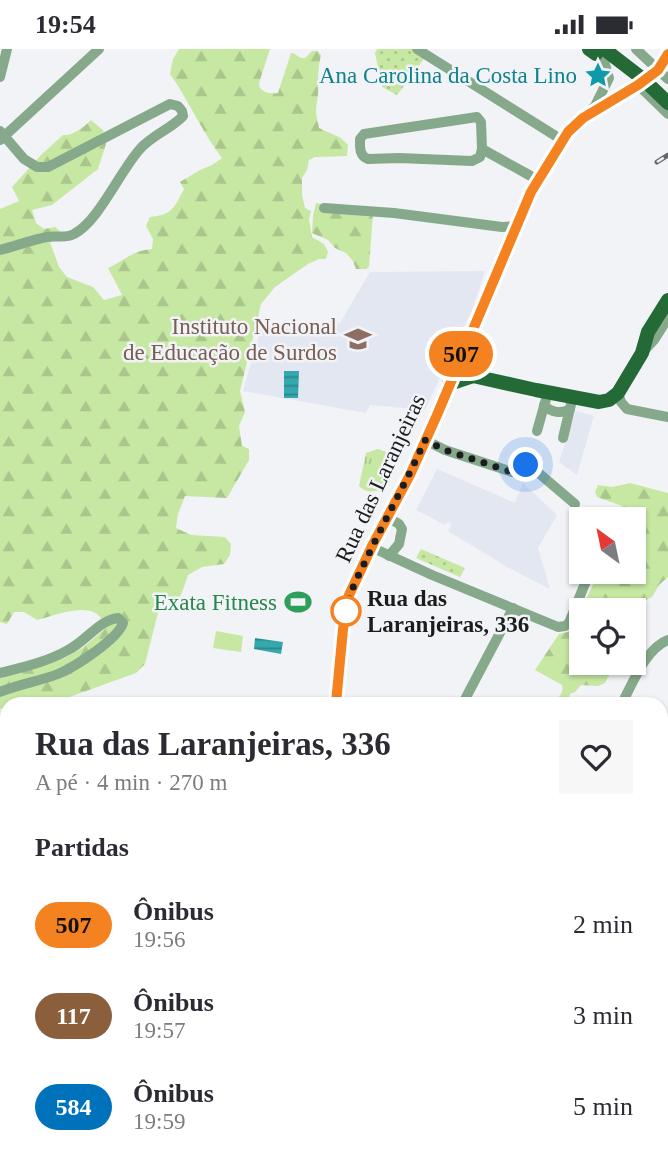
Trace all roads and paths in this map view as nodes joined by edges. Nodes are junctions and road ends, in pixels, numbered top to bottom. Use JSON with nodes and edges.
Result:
{"nodes":[{"id":1,"x":8,"y":49,"type":"edge"},
{"id":2,"x":99,"y":49,"type":"edge"},
{"id":3,"x":417,"y":49,"type":"edge"},
{"id":4,"x":619,"y":49,"type":"edge"},
{"id":5,"x":636,"y":49,"type":"edge"},
{"id":6,"x":597,"y":50,"type":"edge"},
{"id":7,"x":668,"y":54,"type":"edge"},
{"id":8,"x":663,"y":74,"type":"edge"},
{"id":9,"x":0,"y":77,"type":"edge"},
{"id":10,"x":638,"y":85,"type":"junction"},
{"id":11,"x":668,"y":88,"type":"edge"},
{"id":12,"x":663,"y":103,"type":"edge"},
{"id":13,"x":668,"y":114,"type":"edge"},
{"id":14,"x":583,"y":118,"type":"junction"},
{"id":15,"x":2,"y":136,"type":"edge"},
{"id":16,"x":562,"y":140,"type":"junction"},
{"id":17,"x":482,"y":149,"type":"junction"},
{"id":18,"x":538,"y":181,"type":"junction"},
{"id":19,"x":324,"y":208,"type":"dead end"},
{"id":20,"x":510,"y":231,"type":"junction"},
{"id":21,"x":0,"y":250,"type":"edge"},
{"id":22,"x":668,"y":300,"type":"edge"},
{"id":23,"x":668,"y":318,"type":"edge"},
{"id":24,"x":642,"y":353,"type":"junction"},
{"id":25,"x":458,"y":361,"type":"junction"},
{"id":26,"x":473,"y":376,"type":"junction"},
{"id":27,"x":449,"y":384,"type":"junction"},
{"id":28,"x":618,"y":393,"type":"junction"},
{"id":29,"x":546,"y":398,"type":"junction"},
{"id":30,"x":572,"y":403,"type":"junction"},
{"id":31,"x":668,"y":417,"type":"edge"},
{"id":32,"x":537,"y":431,"type":"dead end"},
{"id":33,"x":563,"y":438,"type":"dead end"},
{"id":34,"x":425,"y":440,"type":"junction"},
{"id":35,"x":576,"y":504,"type":"dead end"},
{"id":36,"x":387,"y":517,"type":"junction"},
{"id":37,"x":372,"y":547,"type":"junction"},
{"id":38,"x":388,"y":556,"type":"junction"},
{"id":39,"x":584,"y":585,"type":"edge"},
{"id":40,"x":513,"y":608,"type":"junction"},
{"id":41,"x":668,"y":640,"type":"edge"},
{"id":42,"x":0,"y":673,"type":"edge"},
{"id":43,"x":0,"y":692,"type":"edge"},
{"id":44,"x":337,"y":697,"type":"edge"},
{"id":45,"x":466,"y":697,"type":"edge"},
{"id":46,"x":625,"y":697,"type":"edge"}],
"edges":[{"from":1,"to":9,"type":"street"},
{"from":2,"to":15,"type":"street"},
{"from":3,"to":16,"type":"street"},
{"from":4,"to":11,"type":"main road"},
{"from":5,"to":8,"type":"street"},
{"from":6,"to":12,"type":"main road","bridge":true},
{"from":6,"to":14,"type":"street"},
{"from":7,"to":8,"type":"main road","name":"Rua das Laranjeiras"},
{"from":8,"to":10,"type":"main road","name":"Rua das Laranjeiras"},
{"from":10,"to":12,"type":"street"},
{"from":10,"to":14,"type":"main road","name":"Rua das Laranjeiras"},
{"from":11,"to":12,"type":"street"},
{"from":12,"to":13,"type":"street"},
{"from":14,"to":16,"type":"main road","name":"Rua das Laranjeiras"},
{"from":15,"to":21,"type":"street"},
{"from":16,"to":18,"type":"main road","name":"Rua das Laranjeiras"},
{"from":17,"to":17,"type":"street"},
{"from":17,"to":18,"type":"street"},
{"from":18,"to":20,"type":"main road","name":"Rua das Laranjeiras"},
{"from":19,"to":20,"type":"street"},
{"from":20,"to":25,"type":"main road","name":"Rua das Laranjeiras"},
{"from":22,"to":24,"type":"main road"},
{"from":23,"to":24,"type":"street"},
{"from":24,"to":28,"type":"main road"},
{"from":25,"to":26,"type":"main road"},
{"from":25,"to":27,"type":"main road","name":"Rua das Laranjeiras"},
{"from":26,"to":27,"type":"main road"},
{"from":26,"to":29,"type":"main road"},
{"from":27,"to":34,"type":"main road","name":"Rua das Laranjeiras"},
{"from":28,"to":30,"type":"main road"},
{"from":28,"to":31,"type":"street"},
{"from":29,"to":30,"type":"main road"},
{"from":29,"to":32,"type":"street"},
{"from":30,"to":33,"type":"street"},
{"from":34,"to":35,"type":"street"},
{"from":34,"to":36,"type":"main road","name":"Rua das Laranjeiras"},
{"from":36,"to":37,"type":"main road","name":"Rua das Laranjeiras"},
{"from":36,"to":38,"type":"street"},
{"from":37,"to":38,"type":"street"},
{"from":37,"to":44,"type":"main road","name":"Rua das Laranjeiras"},
{"from":38,"to":40,"type":"street"},
{"from":39,"to":40,"type":"street"},
{"from":40,"to":45,"type":"street"},
{"from":41,"to":46,"type":"street"},
{"from":42,"to":43,"type":"street"}]}
